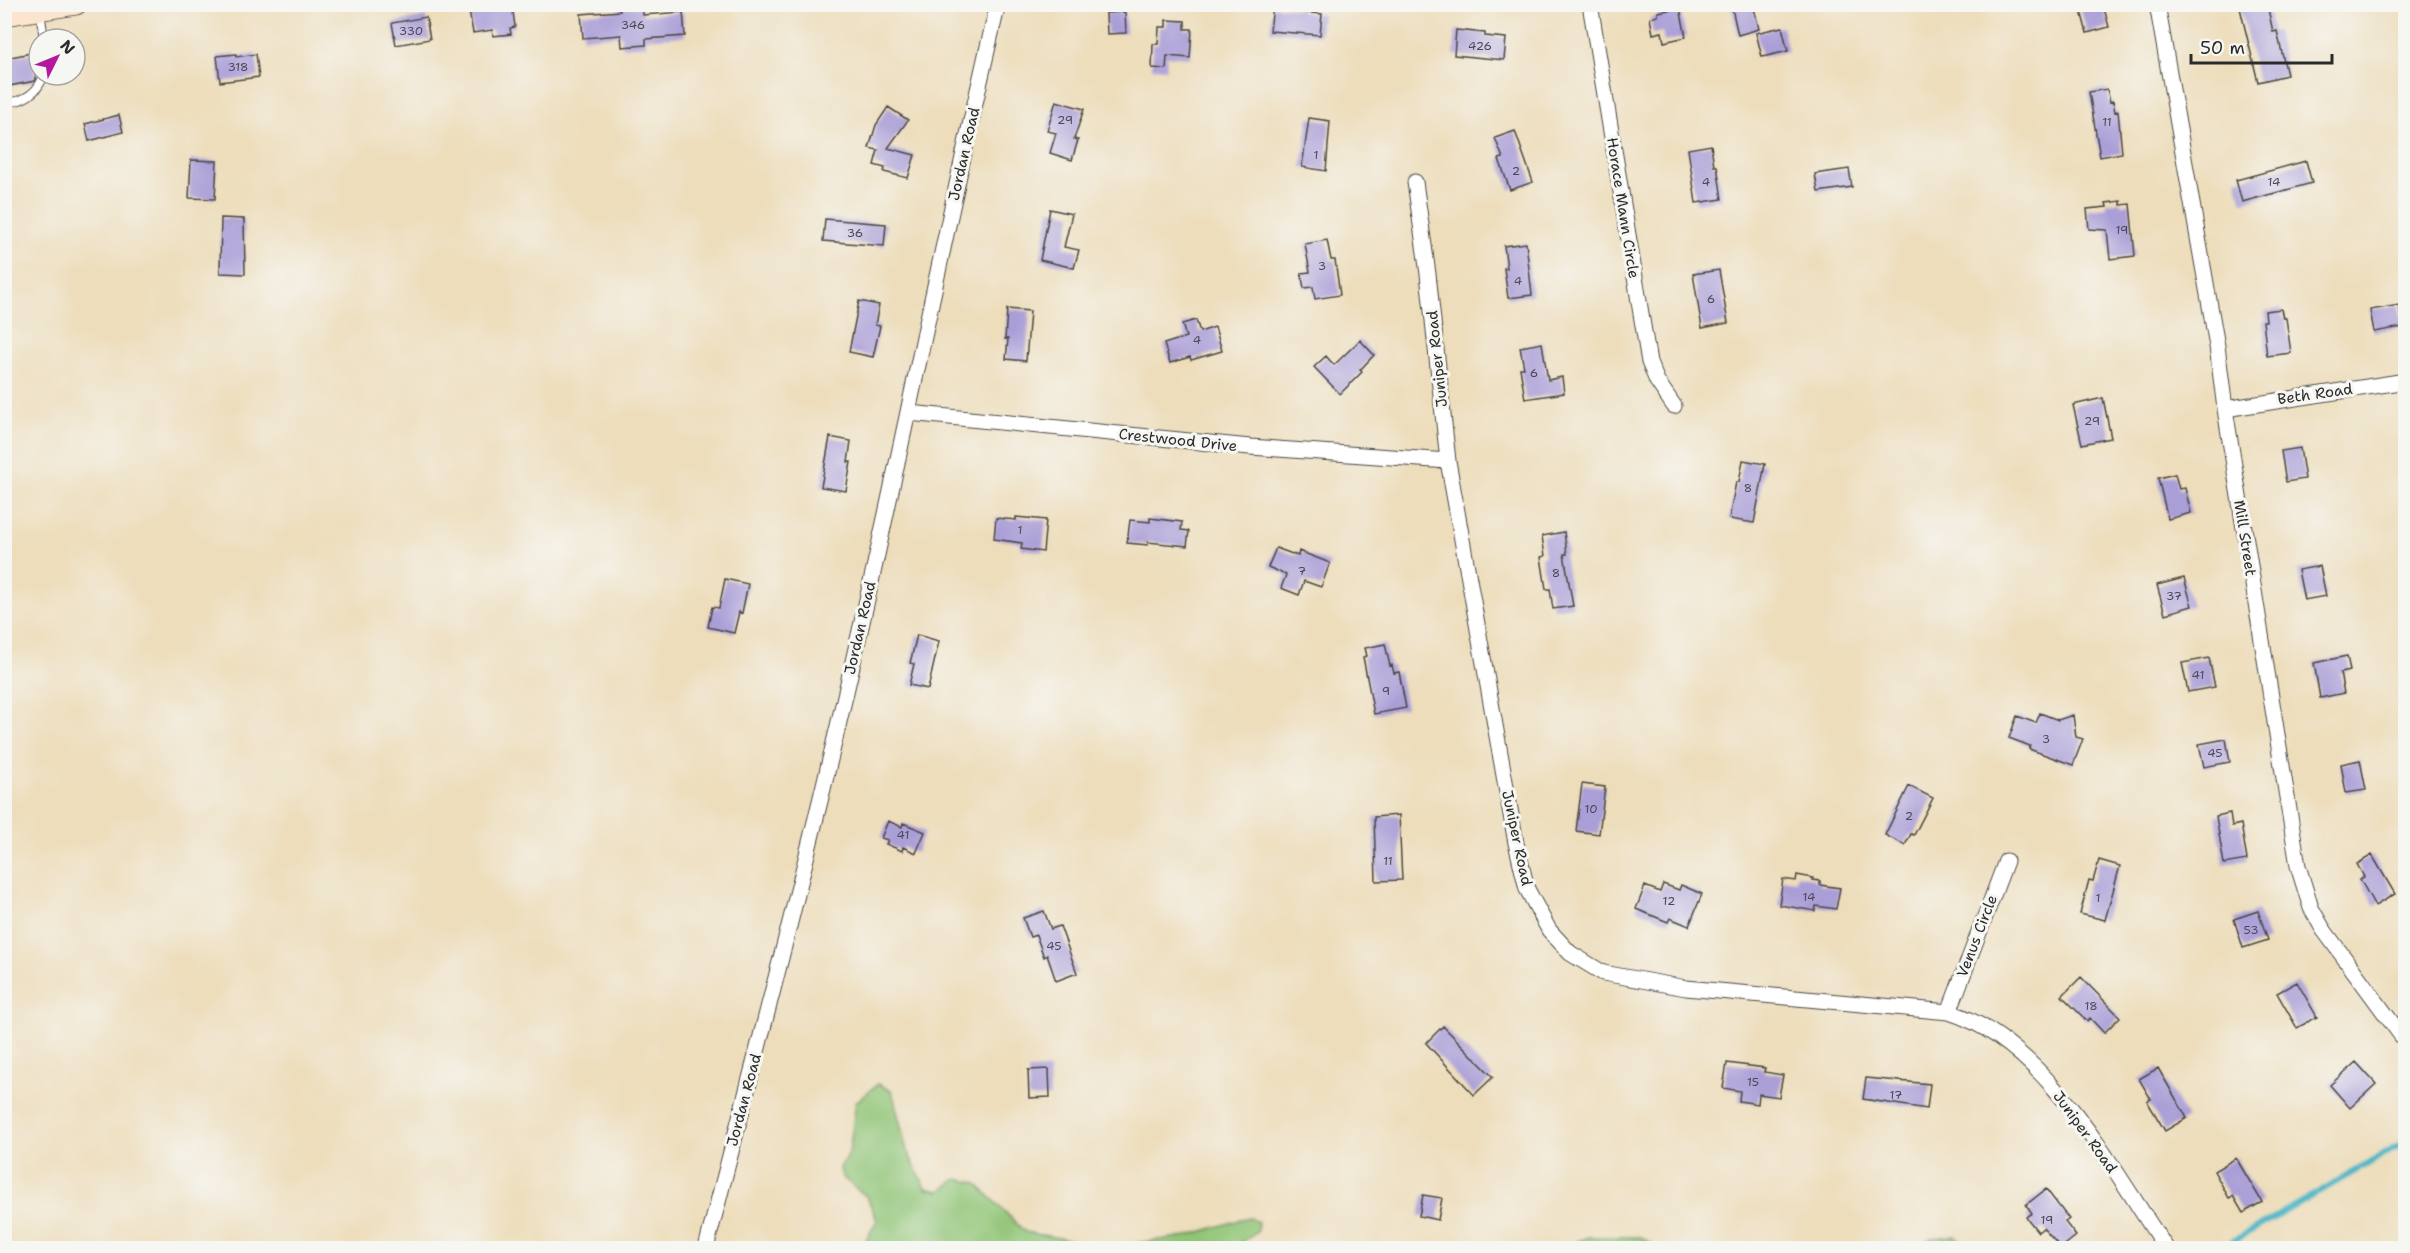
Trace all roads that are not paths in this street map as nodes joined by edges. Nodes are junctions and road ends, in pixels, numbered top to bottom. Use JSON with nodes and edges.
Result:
{"nodes":[{"id":1,"x":76,"y":4,"type":"edge"},
{"id":2,"x":999,"y":4,"type":"edge"},
{"id":3,"x":1590,"y":4,"type":"edge"},
{"id":4,"x":2157,"y":4,"type":"edge"},
{"id":5,"x":39,"y":10,"type":"junction"},
{"id":6,"x":4,"y":15,"type":"edge"},
{"id":7,"x":42,"y":27,"type":"edge"},
{"id":8,"x":38,"y":87,"type":"edge"},
{"id":9,"x":4,"y":103,"type":"edge"},
{"id":10,"x":1415,"y":182,"type":"dead end"},
{"id":11,"x":2406,"y":381,"type":"edge"},
{"id":12,"x":1674,"y":406,"type":"dead end"},
{"id":13,"x":2225,"y":409,"type":"junction"},
{"id":14,"x":909,"y":413,"type":"junction"},
{"id":15,"x":1448,"y":461,"type":"junction"},
{"id":16,"x":2006,"y":861,"type":"dead end"},
{"id":17,"x":1949,"y":1012,"type":"junction"},
{"id":18,"x":2406,"y":1042,"type":"edge"},
{"id":19,"x":706,"y":1248,"type":"edge"},
{"id":20,"x":2166,"y":1248,"type":"edge"}],
"edges":[{"from":1,"to":5,"type":"main road"},
{"from":2,"to":14,"type":"street","name":"Jordan Road"},
{"from":3,"to":12,"type":"street","name":"Horace Mann Circle"},
{"from":4,"to":13,"type":"street","name":"Mill Street"},
{"from":5,"to":6,"type":"main road"},
{"from":5,"to":7,"type":"lane"},
{"from":8,"to":9,"type":"lane"},
{"from":10,"to":15,"type":"street","name":"Juniper Road"},
{"from":11,"to":13,"type":"street","name":"Beth Road"},
{"from":13,"to":18,"type":"street","name":"Mill Street"},
{"from":14,"to":15,"type":"street","name":"Crestwood Drive"},
{"from":14,"to":19,"type":"street","name":"Jordan Road"},
{"from":15,"to":17,"type":"street","name":"Juniper Road"},
{"from":16,"to":17,"type":"street","name":"Venus Circle"},
{"from":17,"to":20,"type":"street","name":"Juniper Road"}]}
